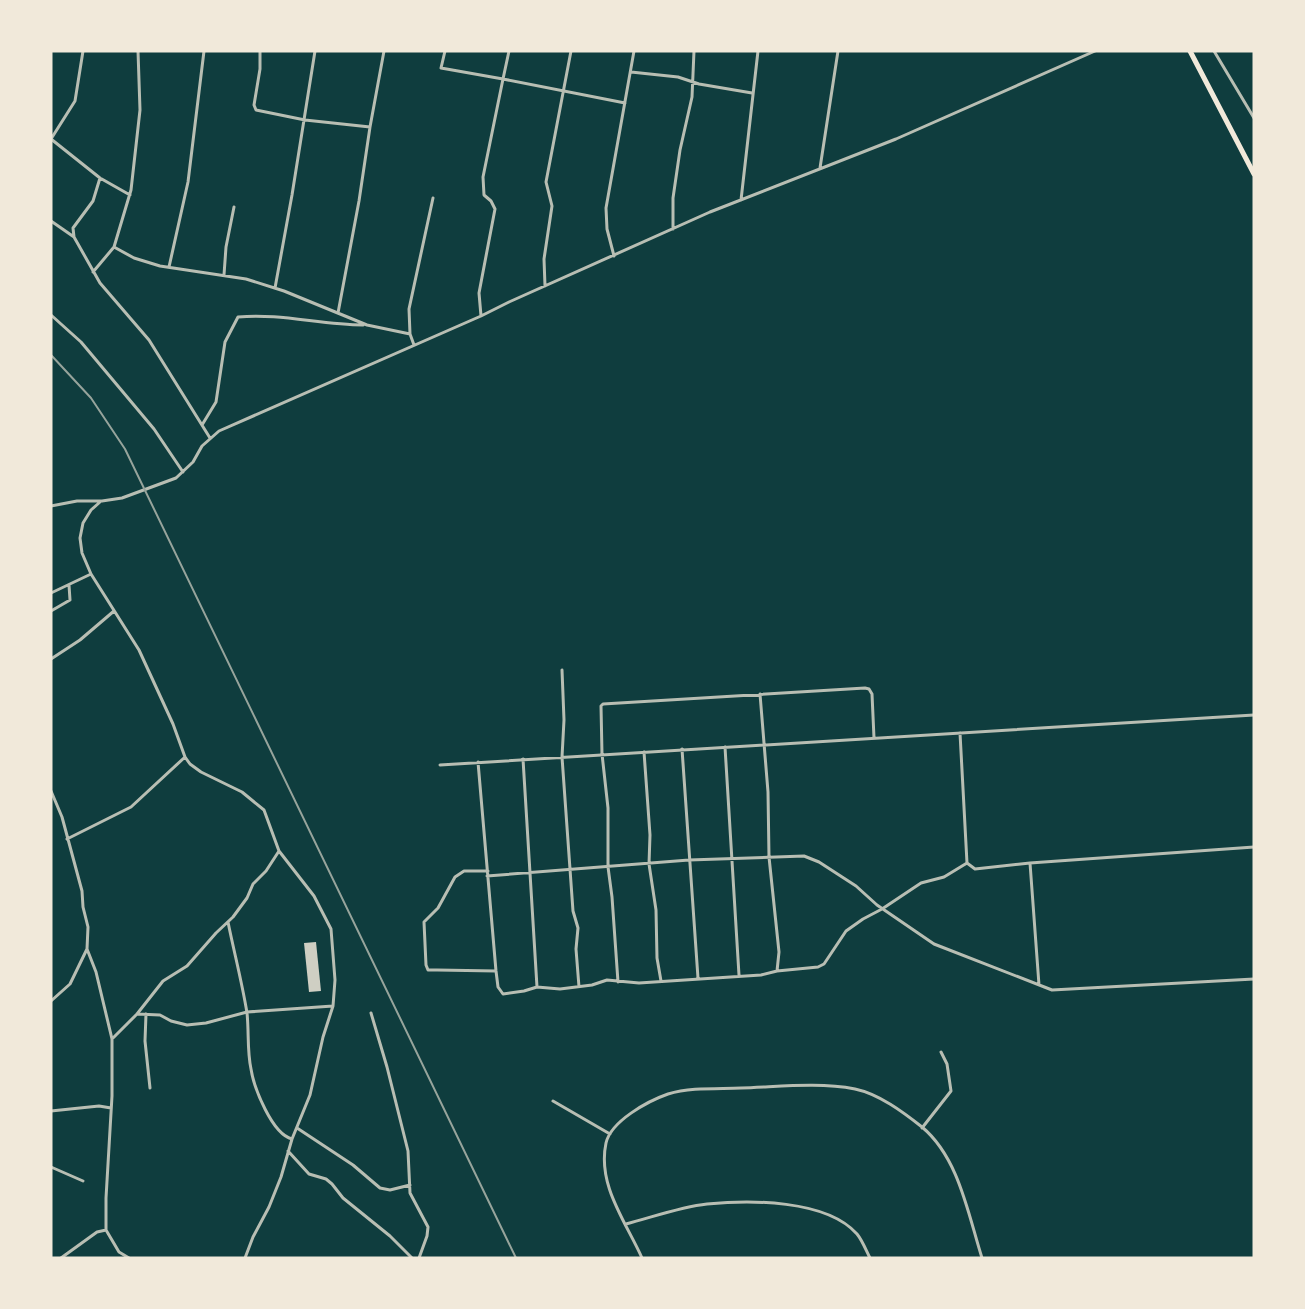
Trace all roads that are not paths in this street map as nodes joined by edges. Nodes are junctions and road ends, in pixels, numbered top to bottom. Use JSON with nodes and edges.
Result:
{"nodes":[{"id":1,"x":83,"y":51,"type":"edge"},
{"id":2,"x":138,"y":51,"type":"edge"},
{"id":3,"x":204,"y":51,"type":"edge"},
{"id":4,"x":261,"y":51,"type":"edge"},
{"id":5,"x":315,"y":51,"type":"edge"},
{"id":6,"x":384,"y":51,"type":"edge"},
{"id":7,"x":445,"y":51,"type":"edge"},
{"id":8,"x":508,"y":51,"type":"edge"},
{"id":9,"x":571,"y":51,"type":"edge"},
{"id":10,"x":634,"y":51,"type":"edge"},
{"id":11,"x":694,"y":51,"type":"edge"},
{"id":12,"x":758,"y":51,"type":"edge"},
{"id":13,"x":838,"y":51,"type":"edge"},
{"id":14,"x":1095,"y":51,"type":"edge"},
{"id":15,"x":1190,"y":51,"type":"edge"},
{"id":16,"x":1214,"y":51,"type":"edge"},
{"id":17,"x":631,"y":72,"type":"junction"},
{"id":18,"x":503,"y":79,"type":"junction"},
{"id":19,"x":693,"y":81,"type":"junction"},
{"id":20,"x":564,"y":91,"type":"junction"},
{"id":21,"x":752,"y":93,"type":"junction"},
{"id":22,"x":625,"y":103,"type":"junction"},
{"id":23,"x":1254,"y":118,"type":"edge"},
{"id":24,"x":305,"y":120,"type":"junction"},
{"id":25,"x":370,"y":127,"type":"junction"},
{"id":26,"x":51,"y":139,"type":"edge"},
{"id":27,"x":820,"y":168,"type":"junction"},
{"id":28,"x":1254,"y":174,"type":"edge"},
{"id":29,"x":100,"y":178,"type":"junction"},
{"id":30,"x":130,"y":195,"type":"junction"},
{"id":31,"x":433,"y":198,"type":"dead end"},
{"id":32,"x":741,"y":200,"type":"junction"},
{"id":33,"x":234,"y":207,"type":"dead end"},
{"id":34,"x":51,"y":221,"type":"edge"},
{"id":35,"x":673,"y":229,"type":"junction"},
{"id":36,"x":74,"y":237,"type":"junction"},
{"id":37,"x":114,"y":247,"type":"junction"},
{"id":38,"x":615,"y":256,"type":"junction"},
{"id":39,"x":169,"y":267,"type":"junction"},
{"id":40,"x":93,"y":272,"type":"junction"},
{"id":41,"x":224,"y":275,"type":"junction"},
{"id":42,"x":545,"y":286,"type":"junction"},
{"id":43,"x":275,"y":288,"type":"junction"},
{"id":44,"x":338,"y":313,"type":"junction"},
{"id":45,"x":51,"y":315,"type":"edge"},
{"id":46,"x":481,"y":316,"type":"junction"},
{"id":47,"x":367,"y":325,"type":"junction"},
{"id":48,"x":410,"y":333,"type":"junction"},
{"id":49,"x":414,"y":346,"type":"junction"},
{"id":50,"x":202,"y":425,"type":"junction"},
{"id":51,"x":210,"y":438,"type":"junction"},
{"id":52,"x":183,"y":472,"type":"junction"},
{"id":53,"x":102,"y":501,"type":"junction"},
{"id":54,"x":51,"y":506,"type":"edge"},
{"id":55,"x":91,"y":574,"type":"junction"},
{"id":56,"x":69,"y":585,"type":"junction"},
{"id":57,"x":51,"y":592,"type":"edge"},
{"id":58,"x":51,"y":611,"type":"edge"},
{"id":59,"x":114,"y":611,"type":"junction"},
{"id":60,"x":51,"y":659,"type":"edge"},
{"id":61,"x":562,"y":670,"type":"dead end"},
{"id":62,"x":760,"y":694,"type":"junction"},
{"id":63,"x":1254,"y":714,"type":"edge"},
{"id":64,"x":960,"y":733,"type":"junction"},
{"id":65,"x":874,"y":738,"type":"junction"},
{"id":66,"x":764,"y":744,"type":"junction"},
{"id":67,"x":725,"y":747,"type":"junction"},
{"id":68,"x":682,"y":750,"type":"junction"},
{"id":69,"x":644,"y":752,"type":"junction"},
{"id":70,"x":602,"y":754,"type":"junction"},
{"id":71,"x":185,"y":757,"type":"junction"},
{"id":72,"x":562,"y":757,"type":"junction"},
{"id":73,"x":523,"y":759,"type":"junction"},
{"id":74,"x":478,"y":762,"type":"junction"},
{"id":75,"x":440,"y":765,"type":"dead end"},
{"id":76,"x":51,"y":791,"type":"edge"},
{"id":77,"x":67,"y":839,"type":"junction"},
{"id":78,"x":1254,"y":847,"type":"edge"},
{"id":79,"x":279,"y":851,"type":"junction"},
{"id":80,"x":769,"y":857,"type":"junction"},
{"id":81,"x":731,"y":858,"type":"junction"},
{"id":82,"x":689,"y":860,"type":"junction"},
{"id":83,"x":1030,"y":862,"type":"junction"},
{"id":84,"x":967,"y":863,"type":"junction"},
{"id":85,"x":649,"y":864,"type":"junction"},
{"id":86,"x":608,"y":867,"type":"junction"},
{"id":87,"x":570,"y":870,"type":"junction"},
{"id":88,"x":487,"y":873,"type":"junction"},
{"id":89,"x":529,"y":873,"type":"junction"},
{"id":90,"x":882,"y":909,"type":"junction"},
{"id":91,"x":228,"y":922,"type":"junction"},
{"id":92,"x":87,"y":949,"type":"junction"},
{"id":93,"x":496,"y":971,"type":"junction"},
{"id":94,"x":777,"y":971,"type":"junction"},
{"id":95,"x":739,"y":975,"type":"junction"},
{"id":96,"x":698,"y":979,"type":"junction"},
{"id":97,"x":1254,"y":979,"type":"edge"},
{"id":98,"x":661,"y":981,"type":"junction"},
{"id":99,"x":618,"y":982,"type":"junction"},
{"id":100,"x":1039,"y":985,"type":"junction"},
{"id":101,"x":537,"y":987,"type":"junction"},
{"id":102,"x":579,"y":987,"type":"junction"},
{"id":103,"x":51,"y":1001,"type":"edge"},
{"id":104,"x":333,"y":1006,"type":"junction"},
{"id":105,"x":247,"y":1012,"type":"junction"},
{"id":106,"x":371,"y":1012,"type":"dead end"},
{"id":107,"x":137,"y":1014,"type":"junction"},
{"id":108,"x":146,"y":1014,"type":"junction"},
{"id":109,"x":112,"y":1038,"type":"junction"},
{"id":110,"x":941,"y":1052,"type":"dead end"},
{"id":111,"x":150,"y":1088,"type":"dead end"},
{"id":112,"x":553,"y":1101,"type":"dead end"},
{"id":113,"x":111,"y":1108,"type":"junction"},
{"id":114,"x":51,"y":1111,"type":"edge"},
{"id":115,"x":297,"y":1128,"type":"junction"},
{"id":116,"x":922,"y":1128,"type":"junction"},
{"id":117,"x":610,"y":1134,"type":"junction"},
{"id":118,"x":292,"y":1139,"type":"junction"},
{"id":119,"x":288,"y":1151,"type":"junction"},
{"id":120,"x":51,"y":1167,"type":"edge"},
{"id":121,"x":83,"y":1181,"type":"dead end"},
{"id":122,"x":410,"y":1185,"type":"junction"},
{"id":123,"x":626,"y":1224,"type":"junction"},
{"id":124,"x":106,"y":1230,"type":"junction"},
{"id":125,"x":61,"y":1258,"type":"edge"},
{"id":126,"x":129,"y":1258,"type":"edge"},
{"id":127,"x":245,"y":1258,"type":"edge"},
{"id":128,"x":412,"y":1258,"type":"edge"},
{"id":129,"x":419,"y":1258,"type":"edge"},
{"id":130,"x":642,"y":1258,"type":"edge"},
{"id":131,"x":870,"y":1258,"type":"edge"},
{"id":132,"x":982,"y":1258,"type":"edge"}],
"edges":[{"from":1,"to":26,"type":"street"},
{"from":2,"to":30,"type":"street"},
{"from":3,"to":39,"type":"street"},
{"from":4,"to":24,"type":"street"},
{"from":5,"to":24,"type":"street"},
{"from":6,"to":25,"type":"street"},
{"from":7,"to":18,"type":"street"},
{"from":8,"to":18,"type":"street"},
{"from":9,"to":20,"type":"street"},
{"from":10,"to":17,"type":"street"},
{"from":11,"to":19,"type":"street"},
{"from":12,"to":21,"type":"street"},
{"from":13,"to":27,"type":"street"},
{"from":14,"to":27,"type":"street"},
{"from":15,"to":28,"type":"main road"},
{"from":16,"to":23,"type":"street"},
{"from":17,"to":19,"type":"street"},
{"from":17,"to":22,"type":"street"},
{"from":18,"to":20,"type":"street"},
{"from":18,"to":46,"type":"street"},
{"from":19,"to":21,"type":"street"},
{"from":19,"to":35,"type":"street"},
{"from":20,"to":22,"type":"street"},
{"from":20,"to":42,"type":"street"},
{"from":21,"to":32,"type":"street"},
{"from":22,"to":38,"type":"street"},
{"from":24,"to":25,"type":"street"},
{"from":24,"to":43,"type":"street"},
{"from":25,"to":44,"type":"street"},
{"from":26,"to":29,"type":"street"},
{"from":27,"to":32,"type":"street"},
{"from":29,"to":30,"type":"street"},
{"from":29,"to":36,"type":"street"},
{"from":30,"to":37,"type":"street"},
{"from":31,"to":48,"type":"street"},
{"from":32,"to":35,"type":"street"},
{"from":33,"to":41,"type":"street"},
{"from":34,"to":36,"type":"street"},
{"from":35,"to":38,"type":"street"},
{"from":36,"to":40,"type":"street"},
{"from":37,"to":39,"type":"street"},
{"from":37,"to":40,"type":"street"},
{"from":38,"to":42,"type":"street"},
{"from":39,"to":41,"type":"street"},
{"from":40,"to":50,"type":"street"},
{"from":41,"to":43,"type":"street"},
{"from":42,"to":46,"type":"street"},
{"from":43,"to":44,"type":"street"},
{"from":44,"to":47,"type":"street"},
{"from":45,"to":52,"type":"street"},
{"from":46,"to":49,"type":"street"},
{"from":47,"to":48,"type":"street"},
{"from":47,"to":50,"type":"street"},
{"from":48,"to":49,"type":"street"},
{"from":49,"to":51,"type":"street"},
{"from":50,"to":51,"type":"street"},
{"from":51,"to":52,"type":"street"},
{"from":52,"to":53,"type":"street"},
{"from":53,"to":54,"type":"street"},
{"from":53,"to":55,"type":"street"},
{"from":55,"to":56,"type":"street"},
{"from":55,"to":59,"type":"street"},
{"from":56,"to":57,"type":"street"},
{"from":56,"to":58,"type":"street"},
{"from":59,"to":60,"type":"street"},
{"from":59,"to":71,"type":"street"},
{"from":61,"to":72,"type":"street"},
{"from":62,"to":65,"type":"street"},
{"from":62,"to":66,"type":"street"},
{"from":62,"to":70,"type":"street"},
{"from":63,"to":64,"type":"street"},
{"from":64,"to":65,"type":"street"},
{"from":64,"to":84,"type":"street"},
{"from":65,"to":66,"type":"street"},
{"from":66,"to":67,"type":"street"},
{"from":66,"to":80,"type":"street"},
{"from":67,"to":68,"type":"street"},
{"from":67,"to":81,"type":"street"},
{"from":68,"to":69,"type":"street"},
{"from":68,"to":82,"type":"street"},
{"from":69,"to":70,"type":"street"},
{"from":69,"to":85,"type":"street"},
{"from":70,"to":72,"type":"street"},
{"from":70,"to":86,"type":"street"},
{"from":71,"to":77,"type":"street"},
{"from":71,"to":79,"type":"street"},
{"from":72,"to":73,"type":"street"},
{"from":72,"to":87,"type":"street"},
{"from":73,"to":74,"type":"street"},
{"from":73,"to":89,"type":"street"},
{"from":74,"to":75,"type":"street"},
{"from":74,"to":88,"type":"street"},
{"from":76,"to":77,"type":"street"},
{"from":77,"to":92,"type":"street"},
{"from":78,"to":83,"type":"street"},
{"from":79,"to":91,"type":"street"},
{"from":79,"to":104,"type":"street"},
{"from":80,"to":81,"type":"street"},
{"from":80,"to":90,"type":"street"},
{"from":80,"to":94,"type":"street"},
{"from":81,"to":82,"type":"street"},
{"from":81,"to":95,"type":"street"},
{"from":82,"to":85,"type":"street"},
{"from":82,"to":96,"type":"street"},
{"from":83,"to":84,"type":"street"},
{"from":83,"to":100,"type":"street"},
{"from":84,"to":90,"type":"street"},
{"from":85,"to":86,"type":"street"},
{"from":85,"to":98,"type":"street"},
{"from":86,"to":87,"type":"street"},
{"from":86,"to":99,"type":"street"},
{"from":87,"to":89,"type":"street"},
{"from":87,"to":102,"type":"street"},
{"from":88,"to":89,"type":"street"},
{"from":88,"to":93,"type":"street"},
{"from":88,"to":93,"type":"street"},
{"from":89,"to":101,"type":"street"},
{"from":90,"to":94,"type":"street"},
{"from":90,"to":100,"type":"street"},
{"from":91,"to":105,"type":"street"},
{"from":91,"to":107,"type":"street"},
{"from":92,"to":103,"type":"street"},
{"from":92,"to":109,"type":"street"},
{"from":93,"to":101,"type":"street"},
{"from":94,"to":95,"type":"street"},
{"from":95,"to":96,"type":"street"},
{"from":96,"to":98,"type":"street"},
{"from":97,"to":100,"type":"street"},
{"from":98,"to":99,"type":"street"},
{"from":99,"to":102,"type":"street"},
{"from":101,"to":102,"type":"street"},
{"from":104,"to":105,"type":"street"},
{"from":104,"to":115,"type":"street"},
{"from":105,"to":108,"type":"street"},
{"from":105,"to":118,"type":"street"},
{"from":106,"to":122,"type":"street"},
{"from":107,"to":108,"type":"street"},
{"from":107,"to":109,"type":"street"},
{"from":108,"to":111,"type":"street"},
{"from":109,"to":113,"type":"street"},
{"from":110,"to":116,"type":"street"},
{"from":112,"to":117,"type":"street"},
{"from":113,"to":114,"type":"street"},
{"from":113,"to":124,"type":"street"},
{"from":115,"to":118,"type":"street"},
{"from":115,"to":122,"type":"street"},
{"from":116,"to":117,"type":"street"},
{"from":116,"to":132,"type":"street"},
{"from":117,"to":123,"type":"street"},
{"from":118,"to":119,"type":"street"},
{"from":119,"to":127,"type":"street"},
{"from":119,"to":128,"type":"street"},
{"from":120,"to":121,"type":"street"},
{"from":122,"to":129,"type":"street"},
{"from":123,"to":130,"type":"street"},
{"from":123,"to":131,"type":"street"},
{"from":124,"to":125,"type":"street"},
{"from":124,"to":126,"type":"street"}]}
